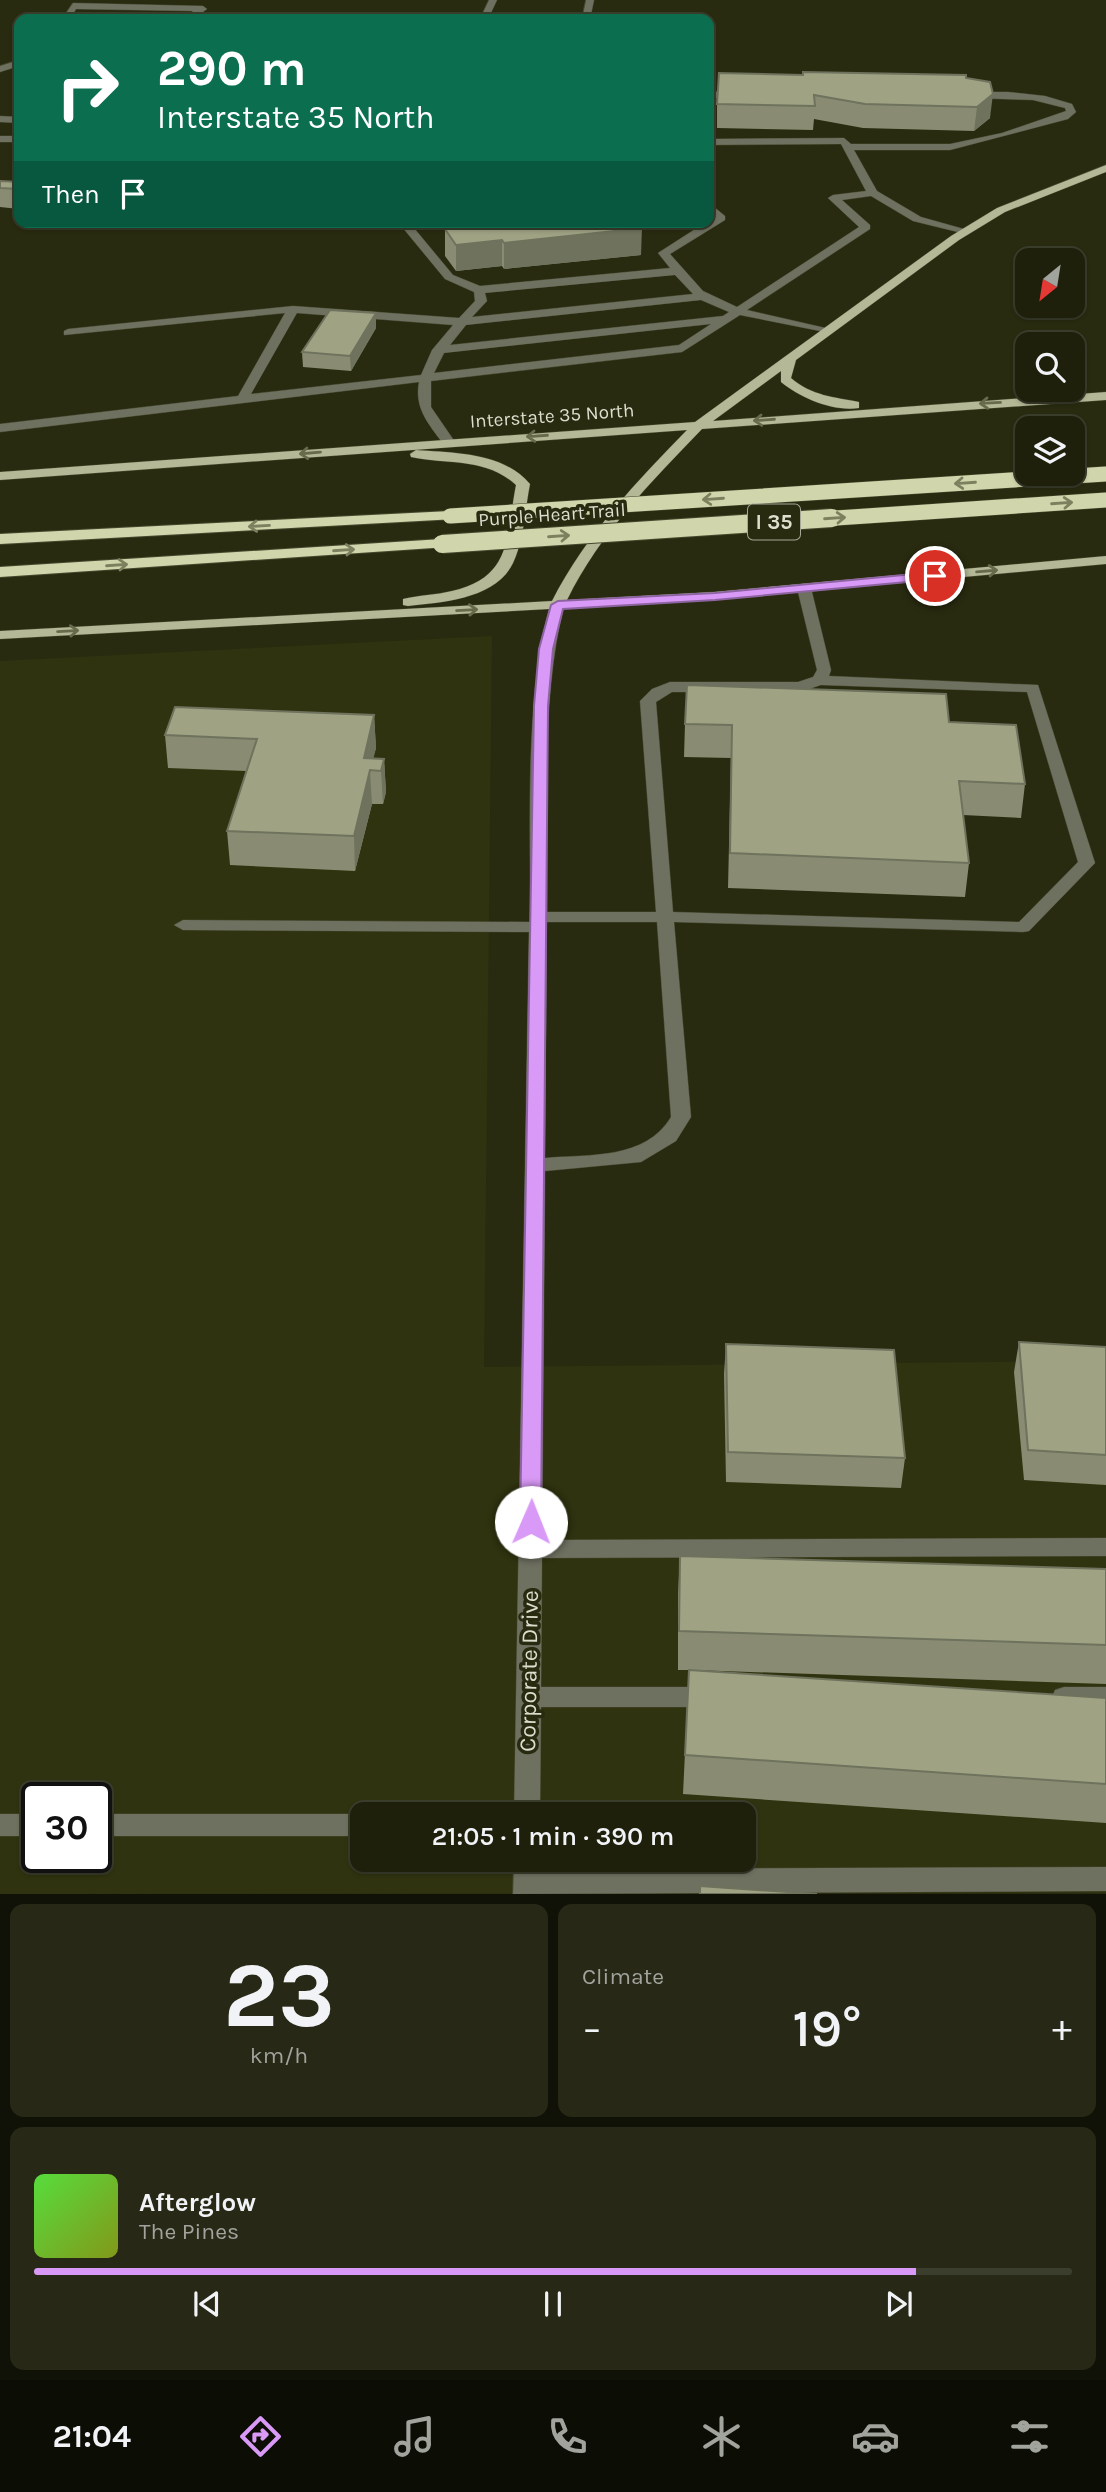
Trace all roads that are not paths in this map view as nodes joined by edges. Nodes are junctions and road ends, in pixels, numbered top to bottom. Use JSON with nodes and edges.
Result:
{"nodes":[{"id":1,"x":69,"y":14,"type":"edge"},
{"id":2,"x":195,"y":14,"type":"edge"},
{"id":3,"x":714,"y":94,"type":"edge"},
{"id":4,"x":761,"y":94,"type":"edge"},
{"id":5,"x":965,"y":95,"type":"edge"},
{"id":6,"x":714,"y":142,"type":"edge"},
{"id":7,"x":848,"y":147,"type":"junction"},
{"id":8,"x":1106,"y":168,"type":"edge"},
{"id":9,"x":873,"y":193,"type":"junction"},
{"id":10,"x":714,"y":211,"type":"edge"},
{"id":11,"x":714,"y":222,"type":"edge"},
{"id":12,"x":408,"y":228,"type":"edge"},
{"id":13,"x":705,"y":228,"type":"edge"},
{"id":14,"x":966,"y":231,"type":"junction"},
{"id":15,"x":678,"y":271,"type":"junction"},
{"id":16,"x":479,"y":290,"type":"junction"},
{"id":17,"x":703,"y":296,"type":"junction"},
{"id":18,"x":293,"y":309,"type":"junction"},
{"id":19,"x":734,"y":315,"type":"junction"},
{"id":20,"x":463,"y":322,"type":"junction"},
{"id":21,"x":826,"y":331,"type":"junction"},
{"id":22,"x":68,"y":333,"type":"dead end"},
{"id":23,"x":438,"y":350,"type":"junction"},
{"id":24,"x":791,"y":356,"type":"junction"},
{"id":25,"x":427,"y":378,"type":"junction"},
{"id":26,"x":1106,"y":396,"type":"edge"},
{"id":27,"x":242,"y":399,"type":"junction"},
{"id":28,"x":900,"y":409,"type":"junction"},
{"id":29,"x":699,"y":425,"type":"junction"},
{"id":30,"x":0,"y":428,"type":"edge"},
{"id":31,"x":449,"y":442,"type":"junction"},
{"id":32,"x":357,"y":449,"type":"junction"},
{"id":33,"x":1106,"y":474,"type":"edge"},
{"id":34,"x":0,"y":476,"type":"edge"},
{"id":35,"x":1106,"y":500,"type":"edge"},
{"id":36,"x":5,"y":538,"type":"edge"},
{"id":37,"x":1099,"y":561,"type":"edge"},
{"id":38,"x":0,"y":572,"type":"edge"},
{"id":39,"x":804,"y":588,"type":"junction"},
{"id":40,"x":558,"y":605,"type":"junction"},
{"id":41,"x":276,"y":620,"type":"junction"},
{"id":42,"x":0,"y":635,"type":"edge"},
{"id":43,"x":819,"y":680,"type":"junction"},
{"id":44,"x":665,"y":917,"type":"junction"},
{"id":45,"x":538,"y":922,"type":"junction"},
{"id":46,"x":183,"y":925,"type":"dead end"},
{"id":47,"x":535,"y":1165,"type":"junction"},
{"id":48,"x":1106,"y":1547,"type":"edge"},
{"id":49,"x":530,"y":1549,"type":"junction"},
{"id":50,"x":529,"y":1697,"type":"junction"},
{"id":51,"x":735,"y":1697,"type":"edge"},
{"id":52,"x":1037,"y":1697,"type":"edge"},
{"id":53,"x":1106,"y":1697,"type":"edge"},
{"id":54,"x":527,"y":1802,"type":"edge"},
{"id":55,"x":0,"y":1825,"type":"edge"},
{"id":56,"x":21,"y":1825,"type":"edge"},
{"id":57,"x":112,"y":1825,"type":"edge"},
{"id":58,"x":350,"y":1825,"type":"edge"},
{"id":59,"x":527,"y":1878,"type":"edge"},
{"id":60,"x":1106,"y":1879,"type":"edge"}],
"edges":[{"from":1,"to":2,"type":"street"},
{"from":3,"to":4,"type":"street"},
{"from":5,"to":7,"type":"street"},
{"from":6,"to":7,"type":"street"},
{"from":7,"to":9,"type":"street"},
{"from":8,"to":14,"type":"main road"},
{"from":9,"to":14,"type":"street"},
{"from":9,"to":19,"type":"street"},
{"from":10,"to":11,"type":"street"},
{"from":12,"to":16,"type":"street"},
{"from":13,"to":15,"type":"street"},
{"from":14,"to":21,"type":"main road"},
{"from":15,"to":16,"type":"street"},
{"from":15,"to":17,"type":"street"},
{"from":16,"to":20,"type":"street"},
{"from":17,"to":19,"type":"street"},
{"from":17,"to":20,"type":"street"},
{"from":18,"to":20,"type":"street"},
{"from":18,"to":22,"type":"street"},
{"from":18,"to":27,"type":"street"},
{"from":19,"to":21,"type":"street"},
{"from":19,"to":23,"type":"street"},
{"from":19,"to":25,"type":"street"},
{"from":20,"to":23,"type":"street"},
{"from":21,"to":24,"type":"main road"},
{"from":23,"to":25,"type":"street"},
{"from":24,"to":28,"type":"main road"},
{"from":24,"to":29,"type":"main road"},
{"from":25,"to":27,"type":"street"},
{"from":25,"to":31,"type":"street"},
{"from":26,"to":28,"type":"main road","name":"Interstate 35 North","one_way":true},
{"from":27,"to":30,"type":"street"},
{"from":28,"to":29,"type":"main road","name":"Interstate 35 North","one_way":true},
{"from":29,"to":31,"type":"main road","name":"Interstate 35 North","one_way":true},
{"from":29,"to":40,"type":"main road"},
{"from":31,"to":32,"type":"main road","name":"Interstate 35 North"},
{"from":32,"to":34,"type":"main road","name":"Interstate 35 North","one_way":true},
{"from":32,"to":41,"type":"main road"},
{"from":33,"to":36,"type":"highway","name":"Purple Heart Trail","number":"I 35","one_way":true,"bridge":true},
{"from":38,"to":35,"type":"highway","name":"Purple Heart Trail","number":"I 35","one_way":true,"bridge":true},
{"from":39,"to":37,"type":"main road","one_way":true},
{"from":39,"to":40,"type":"main road"},
{"from":39,"to":43,"type":"street"},
{"from":41,"to":40,"type":"main road","one_way":true},
{"from":40,"to":45,"type":"street","name":"Corporate Drive"},
{"from":42,"to":41,"type":"main road","one_way":true},
{"from":43,"to":44,"type":"street"},
{"from":43,"to":44,"type":"street"},
{"from":44,"to":45,"type":"street"},
{"from":44,"to":47,"type":"street"},
{"from":45,"to":46,"type":"street"},
{"from":45,"to":47,"type":"street","name":"Corporate Drive"},
{"from":47,"to":49,"type":"street","name":"Corporate Drive"},
{"from":48,"to":49,"type":"street"},
{"from":49,"to":50,"type":"street","name":"Corporate Drive"},
{"from":50,"to":51,"type":"street"},
{"from":50,"to":54,"type":"street","name":"Corporate Drive"},
{"from":52,"to":53,"type":"street"},
{"from":55,"to":56,"type":"street"},
{"from":57,"to":58,"type":"street"},
{"from":59,"to":60,"type":"street"}]}
